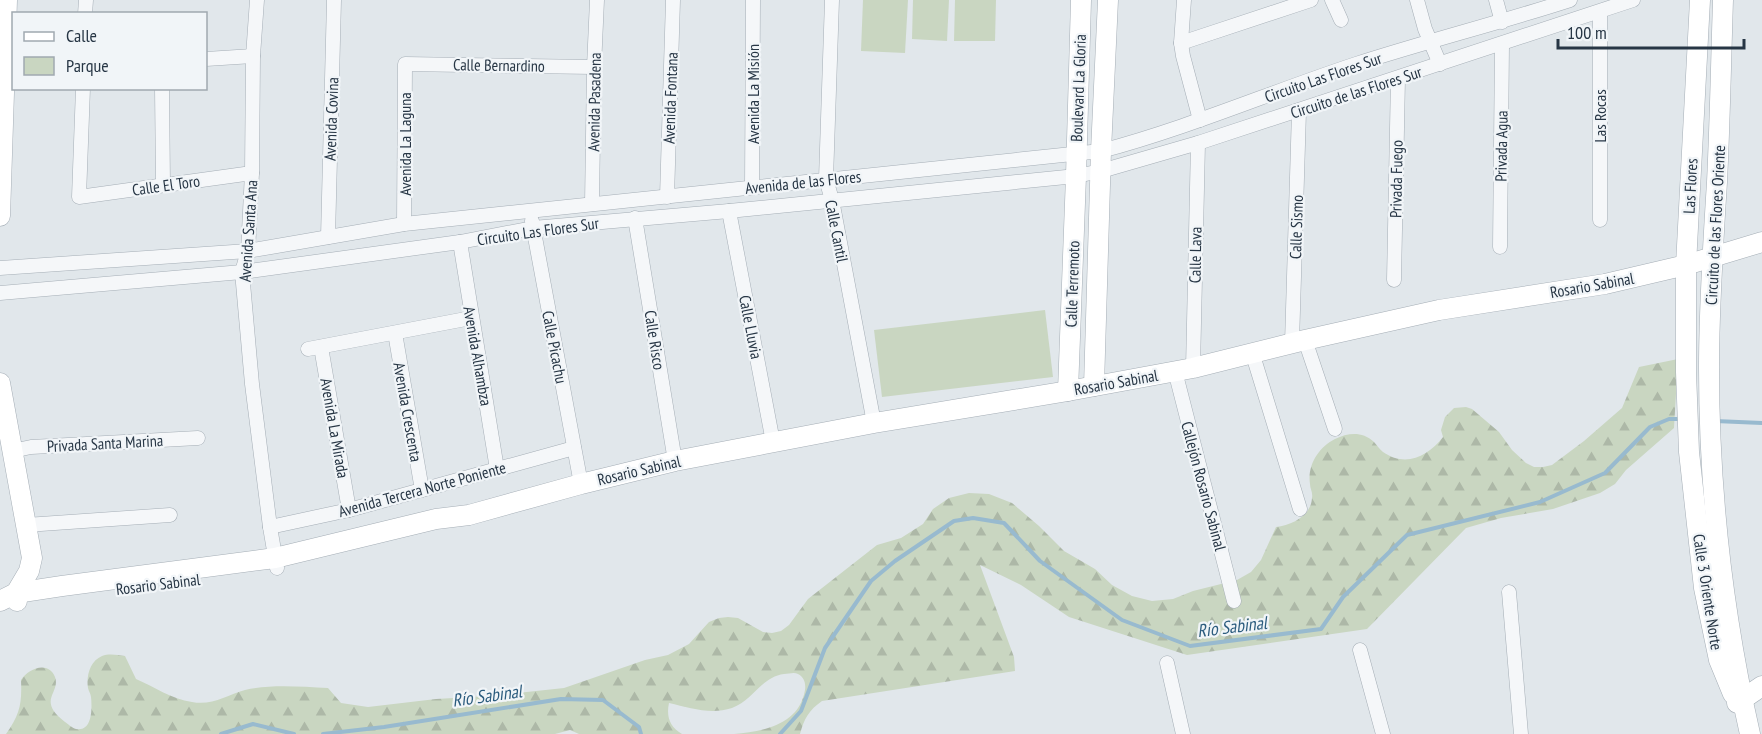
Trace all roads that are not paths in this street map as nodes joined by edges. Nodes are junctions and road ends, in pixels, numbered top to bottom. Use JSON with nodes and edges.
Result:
{"nodes":[{"id":1,"x":7,"y":0,"type":"edge"},
{"id":2,"x":257,"y":0,"type":"edge"},
{"id":3,"x":334,"y":0,"type":"edge"},
{"id":4,"x":597,"y":0,"type":"edge"},
{"id":5,"x":673,"y":0,"type":"edge"},
{"id":6,"x":753,"y":0,"type":"edge"},
{"id":7,"x":832,"y":0,"type":"edge"},
{"id":8,"x":1081,"y":0,"type":"edge"},
{"id":9,"x":1108,"y":0,"type":"edge"},
{"id":10,"x":1184,"y":0,"type":"edge"},
{"id":11,"x":1311,"y":0,"type":"edge"},
{"id":12,"x":1332,"y":0,"type":"edge"},
{"id":13,"x":1417,"y":0,"type":"edge"},
{"id":14,"x":1496,"y":0,"type":"edge"},
{"id":15,"x":1570,"y":0,"type":"edge"},
{"id":16,"x":1634,"y":0,"type":"edge"},
{"id":17,"x":1700,"y":0,"type":"edge"},
{"id":18,"x":1723,"y":0,"type":"edge"},
{"id":19,"x":1600,"y":12,"type":"junction"},
{"id":20,"x":1341,"y":20,"type":"dead end"},
{"id":21,"x":1502,"y":22,"type":"junction"},
{"id":22,"x":1431,"y":42,"type":"junction"},
{"id":23,"x":1181,"y":43,"type":"junction"},
{"id":24,"x":1502,"y":44,"type":"junction"},
{"id":25,"x":254,"y":56,"type":"junction"},
{"id":26,"x":207,"y":59,"type":"edge"},
{"id":27,"x":405,"y":64,"type":"joint"},
{"id":28,"x":1440,"y":64,"type":"junction"},
{"id":29,"x":594,"y":67,"type":"junction"},
{"id":30,"x":1398,"y":78,"type":"junction"},
{"id":31,"x":83,"y":90,"type":"edge"},
{"id":32,"x":162,"y":90,"type":"edge"},
{"id":33,"x":1299,"y":111,"type":"junction"},
{"id":34,"x":1200,"y":120,"type":"junction"},
{"id":35,"x":1198,"y":143,"type":"junction"},
{"id":36,"x":1101,"y":151,"type":"junction"},
{"id":37,"x":1076,"y":155,"type":"junction"},
{"id":38,"x":1101,"y":171,"type":"junction"},
{"id":39,"x":252,"y":173,"type":"junction"},
{"id":40,"x":1076,"y":176,"type":"junction"},
{"id":41,"x":826,"y":179,"type":"junction"},
{"id":42,"x":163,"y":185,"type":"junction"},
{"id":43,"x":752,"y":188,"type":"junction"},
{"id":44,"x":668,"y":197,"type":"junction"},
{"id":45,"x":832,"y":200,"type":"junction"},
{"id":46,"x":592,"y":204,"type":"junction"},
{"id":47,"x":530,"y":210,"type":"junction"},
{"id":48,"x":729,"y":211,"type":"junction"},
{"id":49,"x":0,"y":216,"type":"edge"},
{"id":50,"x":635,"y":218,"type":"junction"},
{"id":51,"x":1600,"y":220,"type":"dead end"},
{"id":52,"x":404,"y":224,"type":"junction"},
{"id":53,"x":533,"y":228,"type":"junction"},
{"id":54,"x":328,"y":237,"type":"junction"},
{"id":55,"x":460,"y":242,"type":"junction"},
{"id":56,"x":1762,"y":242,"type":"edge"},
{"id":57,"x":1500,"y":247,"type":"dead end"},
{"id":58,"x":248,"y":251,"type":"junction"},
{"id":59,"x":1713,"y":257,"type":"junction"},
{"id":60,"x":1686,"y":266,"type":"junction"},
{"id":61,"x":0,"y":268,"type":"edge"},
{"id":62,"x":242,"y":272,"type":"junction"},
{"id":63,"x":1394,"y":280,"type":"dead end"},
{"id":64,"x":0,"y":293,"type":"edge"},
{"id":65,"x":471,"y":318,"type":"junction"},
{"id":66,"x":395,"y":333,"type":"junction"},
{"id":67,"x":1299,"y":341,"type":"junction"},
{"id":68,"x":1252,"y":352,"type":"junction"},
{"id":69,"x":1184,"y":369,"type":"junction"},
{"id":70,"x":0,"y":383,"type":"edge"},
{"id":71,"x":1094,"y":386,"type":"junction"},
{"id":72,"x":1068,"y":391,"type":"junction"},
{"id":73,"x":874,"y":423,"type":"junction"},
{"id":74,"x":1335,"y":429,"type":"dead end"},
{"id":75,"x":198,"y":438,"type":"dead end"},
{"id":76,"x":773,"y":442,"type":"junction"},
{"id":77,"x":574,"y":448,"type":"junction"},
{"id":78,"x":1711,"y":449,"type":"joint"},
{"id":79,"x":12,"y":451,"type":"junction"},
{"id":80,"x":1689,"y":452,"type":"joint"},
{"id":81,"x":675,"y":461,"type":"junction"},
{"id":82,"x":497,"y":469,"type":"junction"},
{"id":83,"x":581,"y":484,"type":"junction"},
{"id":84,"x":422,"y":490,"type":"junction"},
{"id":85,"x":1300,"y":509,"type":"dead end"},
{"id":86,"x":349,"y":510,"type":"junction"},
{"id":87,"x":170,"y":515,"type":"dead end"},
{"id":88,"x":26,"y":525,"type":"junction"},
{"id":89,"x":270,"y":527,"type":"junction"},
{"id":90,"x":32,"y":558,"type":"junction"},
{"id":91,"x":276,"y":563,"type":"junction"},
{"id":92,"x":1723,"y":578,"type":"junction"},
{"id":93,"x":1703,"y":583,"type":"junction"},
{"id":94,"x":62,"y":590,"type":"junction"},
{"id":95,"x":1509,"y":592,"type":"dead end"},
{"id":96,"x":8,"y":600,"type":"edge"},
{"id":97,"x":1234,"y":601,"type":"dead end"},
{"id":98,"x":1360,"y":650,"type":"dead end"},
{"id":99,"x":1167,"y":663,"type":"dead end"},
{"id":100,"x":1762,"y":686,"type":"edge"},
{"id":101,"x":1740,"y":701,"type":"junction"},
{"id":102,"x":1750,"y":730,"type":"edge"},
{"id":103,"x":1183,"y":734,"type":"edge"},
{"id":104,"x":1383,"y":734,"type":"edge"},
{"id":105,"x":1521,"y":734,"type":"edge"}],
"edges":[{"from":1,"to":49,"type":"main road"},
{"from":2,"to":25,"type":"street","name":"Avenida Santa Ana"},
{"from":3,"to":54,"type":"street","name":"Avenida Covina"},
{"from":4,"to":29,"type":"street","name":"Avenida Pasadena"},
{"from":5,"to":44,"type":"street","name":"Avenida Fontana"},
{"from":6,"to":43,"type":"street","name":"Avenida La Misión"},
{"from":7,"to":41,"type":"street","name":"Calle Cantil"},
{"from":8,"to":37,"type":"main road","name":"Boulevard La Gloria"},
{"from":9,"to":36,"type":"main road","name":"Boulevard La Gloria"},
{"from":10,"to":23,"type":"street"},
{"from":11,"to":23,"type":"street"},
{"from":12,"to":20,"type":"street"},
{"from":13,"to":22,"type":"street"},
{"from":14,"to":21,"type":"street"},
{"from":15,"to":21,"type":"street","name":"Circuito Las Flores Sur"},
{"from":16,"to":19,"type":"street","name":"Circuito de las Flores Sur"},
{"from":17,"to":60,"type":"main road","name":"Las Flores"},
{"from":18,"to":59,"type":"main road","name":"Circuito de las Flores Oriente"},
{"from":19,"to":24,"type":"street","name":"Circuito de las Flores Sur"},
{"from":19,"to":51,"type":"street","name":"Las Rocas"},
{"from":21,"to":22,"type":"street","name":"Circuito Las Flores Sur"},
{"from":22,"to":28,"type":"street"},
{"from":22,"to":34,"type":"street","name":"Circuito Las Flores Sur"},
{"from":23,"to":34,"type":"street"},
{"from":24,"to":28,"type":"street","name":"Circuito de las Flores Sur"},
{"from":24,"to":57,"type":"street","name":"Privada Agua"},
{"from":25,"to":26,"type":"street"},
{"from":25,"to":39,"type":"street","name":"Avenida Santa Ana"},
{"from":27,"to":29,"type":"street","name":"Calle Bernardino"},
{"from":27,"to":52,"type":"street","name":"Avenida La Laguna"},
{"from":28,"to":30,"type":"street","name":"Circuito de las Flores Sur"},
{"from":29,"to":46,"type":"street","name":"Avenida Pasadena"},
{"from":30,"to":33,"type":"street","name":"Circuito de las Flores Sur"},
{"from":30,"to":63,"type":"street","name":"Privada Fuego"},
{"from":31,"to":42,"type":"street","name":"Calle El Toro"},
{"from":32,"to":42,"type":"street"},
{"from":33,"to":35,"type":"street","name":"Circuito de las Flores Sur"},
{"from":33,"to":67,"type":"street","name":"Calle Sismo"},
{"from":34,"to":36,"type":"street","name":"Circuito Las Flores Sur"},
{"from":35,"to":38,"type":"street","name":"Circuito de las Flores Sur"},
{"from":35,"to":69,"type":"street","name":"Calle Lava"},
{"from":36,"to":37,"type":"street","name":"Circuito Las Flores Sur"},
{"from":36,"to":38,"type":"main road","name":"Boulevard La Gloria"},
{"from":37,"to":40,"type":"main road","name":"Boulevard La Gloria"},
{"from":37,"to":41,"type":"street","name":"Avenida de las Flores"},
{"from":38,"to":40,"type":"street","name":"Circuito de las Flores Sur"},
{"from":38,"to":71,"type":"main road","name":"Calle Terremoto"},
{"from":39,"to":42,"type":"street","name":"Calle El Toro"},
{"from":39,"to":58,"type":"street","name":"Avenida Santa Ana"},
{"from":40,"to":45,"type":"street","name":"Circuito Las Flores Sur"},
{"from":40,"to":72,"type":"main road","name":"Calle Terremoto"},
{"from":41,"to":43,"type":"street","name":"Avenida de las Flores"},
{"from":41,"to":45,"type":"street","name":"Calle Cantil"},
{"from":43,"to":44,"type":"street","name":"Avenida de las Flores"},
{"from":44,"to":46,"type":"street","name":"Avenida de las Flores"},
{"from":45,"to":48,"type":"street","name":"Circuito Las Flores Sur"},
{"from":45,"to":73,"type":"street","name":"Calle Cantil"},
{"from":46,"to":47,"type":"street","name":"Avenida de las Flores"},
{"from":47,"to":52,"type":"street","name":"Circuito Las Flores Sur"},
{"from":47,"to":53,"type":"street","name":"Calle Picachu"},
{"from":48,"to":50,"type":"street","name":"Circuito Las Flores Sur"},
{"from":48,"to":76,"type":"street","name":"Calle Lluvia"},
{"from":50,"to":53,"type":"street","name":"Circuito Las Flores Sur"},
{"from":50,"to":81,"type":"street","name":"Calle Risco"},
{"from":52,"to":54,"type":"street","name":"Circuito Las Flores Sur"},
{"from":53,"to":55,"type":"street","name":"Circuito Las Flores Sur"},
{"from":53,"to":77,"type":"street","name":"Calle Picachu"},
{"from":54,"to":58,"type":"street","name":"Circuito Las Flores Sur"},
{"from":55,"to":62,"type":"street","name":"Circuito Las Flores Sur"},
{"from":55,"to":65,"type":"street","name":"Avenida Alhambza"},
{"from":56,"to":59,"type":"main road","name":"Rosario Sabinal"},
{"from":58,"to":61,"type":"street","name":"Circuito Las Flores Sur"},
{"from":58,"to":62,"type":"street","name":"Avenida Santa Ana"},
{"from":59,"to":60,"type":"main road","name":"Rosario Sabinal"},
{"from":59,"to":78,"type":"main road","name":"Circuito de las Flores Oriente"},
{"from":60,"to":67,"type":"main road","name":"Rosario Sabinal"},
{"from":60,"to":80,"type":"main road","name":"Las Flores"},
{"from":62,"to":64,"type":"street","name":"Circuito Las Flores Sur"},
{"from":62,"to":89,"type":"street","name":"Avenida Santa Ana"},
{"from":65,"to":66,"type":"street"},
{"from":65,"to":82,"type":"street","name":"Avenida Alhambza"},
{"from":66,"to":84,"type":"street","name":"Avenida Crescenta"},
{"from":66,"to":86,"type":"street","name":"Avenida La Mirada"},
{"from":67,"to":68,"type":"main road","name":"Rosario Sabinal"},
{"from":67,"to":74,"type":"street"},
{"from":68,"to":69,"type":"main road","name":"Rosario Sabinal"},
{"from":68,"to":85,"type":"street"},
{"from":69,"to":71,"type":"main road","name":"Rosario Sabinal"},
{"from":69,"to":97,"type":"street","name":"Callejón Rosario Sabinal"},
{"from":70,"to":79,"type":"main road"},
{"from":71,"to":72,"type":"main road","name":"Rosario Sabinal"},
{"from":72,"to":73,"type":"main road","name":"Rosario Sabinal"},
{"from":73,"to":76,"type":"main road","name":"Rosario Sabinal"},
{"from":75,"to":79,"type":"street","name":"Privada Santa Marina"},
{"from":76,"to":81,"type":"main road","name":"Rosario Sabinal"},
{"from":77,"to":82,"type":"street","name":"Avenida Tercera Norte Poniente"},
{"from":77,"to":83,"type":"street","name":"Calle Picachu"},
{"from":78,"to":92,"type":"main road","name":"Calle 3 Oriente Norte"},
{"from":79,"to":88,"type":"main road"},
{"from":80,"to":93,"type":"main road","name":"Calle 3 Oriente Norte"},
{"from":81,"to":83,"type":"main road","name":"Rosario Sabinal"},
{"from":82,"to":84,"type":"street","name":"Avenida Tercera Norte Poniente"},
{"from":83,"to":91,"type":"main road","name":"Rosario Sabinal"},
{"from":84,"to":86,"type":"street","name":"Avenida Tercera Norte Poniente"},
{"from":86,"to":89,"type":"street","name":"Avenida Tercera Norte Poniente"},
{"from":87,"to":88,"type":"street"},
{"from":88,"to":90,"type":"main road"},
{"from":89,"to":91,"type":"street","name":"Avenida Santa Ana"},
{"from":90,"to":94,"type":"main road"},
{"from":90,"to":96,"type":"main road"},
{"from":91,"to":94,"type":"main road","name":"Rosario Sabinal"},
{"from":92,"to":93,"type":"main road"},
{"from":92,"to":101,"type":"main road","name":"Calle 3 Oriente Norte"},
{"from":93,"to":101,"type":"main road","name":"Calle 3 Oriente Norte"},
{"from":94,"to":96,"type":"main road","name":"Rosario Sabinal"},
{"from":95,"to":105,"type":"street"},
{"from":98,"to":104,"type":"street"},
{"from":99,"to":103,"type":"street"},
{"from":100,"to":101,"type":"main road"},
{"from":101,"to":102,"type":"main road","name":"Calle 3 Oriente Norte"}]}
